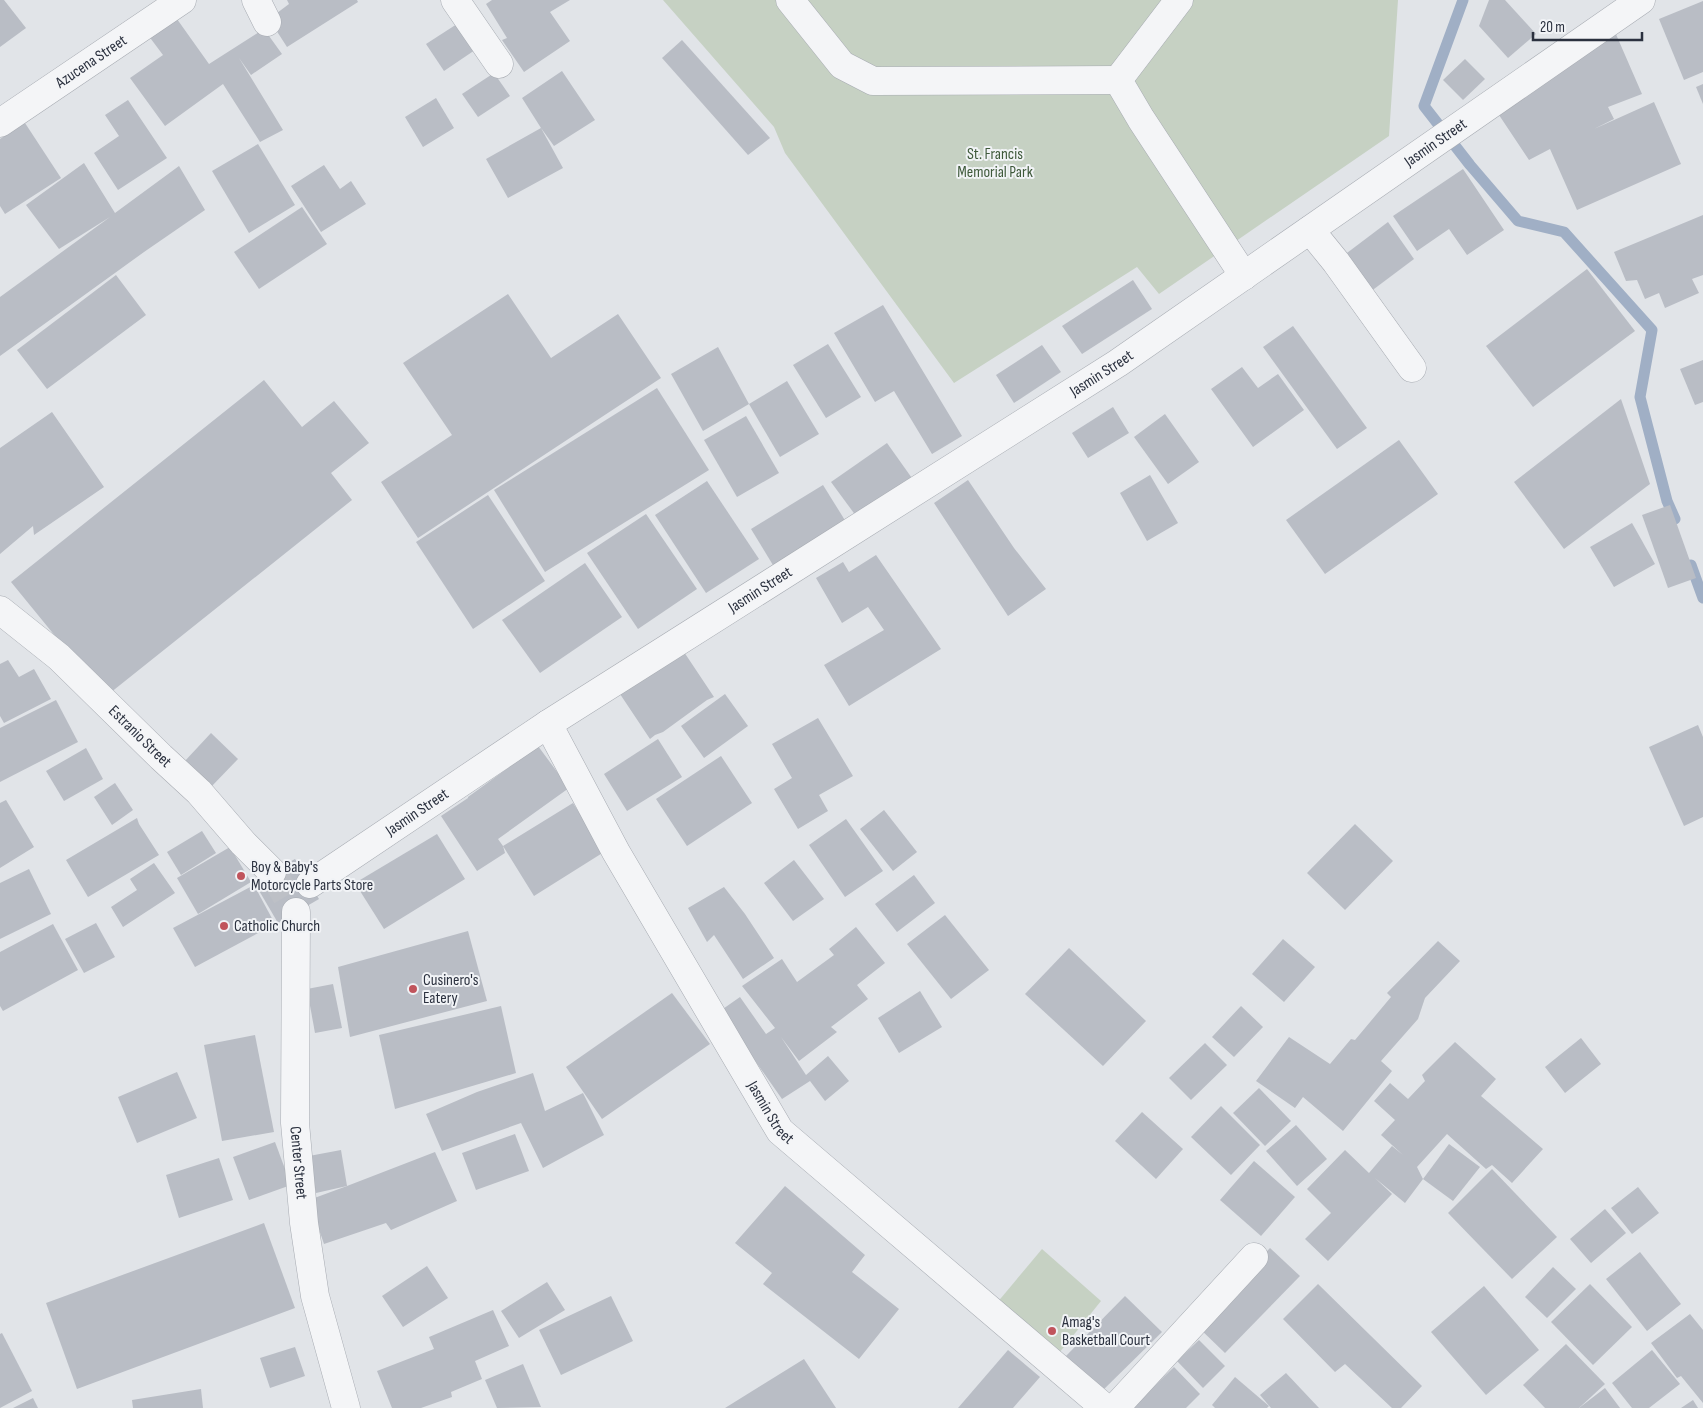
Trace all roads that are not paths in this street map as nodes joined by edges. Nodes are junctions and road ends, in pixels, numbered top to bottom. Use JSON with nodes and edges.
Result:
{"nodes":[{"id":1,"x":182,"y":0,"type":"edge"},
{"id":2,"x":455,"y":0,"type":"edge"},
{"id":3,"x":790,"y":0,"type":"edge"},
{"id":4,"x":1179,"y":0,"type":"edge"},
{"id":5,"x":1641,"y":0,"type":"edge"},
{"id":6,"x":499,"y":64,"type":"dead end"},
{"id":7,"x":1118,"y":80,"type":"junction"},
{"id":8,"x":0,"y":123,"type":"edge"},
{"id":9,"x":1310,"y":230,"type":"junction"},
{"id":10,"x":1244,"y":276,"type":"junction"},
{"id":11,"x":1412,"y":368,"type":"dead end"},
{"id":12,"x":0,"y":610,"type":"edge"},
{"id":13,"x":548,"y":724,"type":"junction"},
{"id":14,"x":272,"y":872,"type":"tunnel mouth"},
{"id":15,"x":310,"y":884,"type":"dead end"},
{"id":16,"x":296,"y":912,"type":"tunnel mouth"},
{"id":17,"x":1254,"y":1257,"type":"dead end"},
{"id":18,"x":346,"y":1408,"type":"edge"},
{"id":19,"x":1105,"y":1408,"type":"edge"},
{"id":20,"x":1115,"y":1408,"type":"edge"}],
"edges":[{"from":1,"to":8,"type":"street","name":"Azucena Street"},
{"from":2,"to":6,"type":"street"},
{"from":3,"to":7,"type":"street"},
{"from":4,"to":7,"type":"street"},
{"from":5,"to":9,"type":"street","name":"Jasmin Street"},
{"from":7,"to":10,"type":"street"},
{"from":9,"to":10,"type":"street","name":"Jasmin Street"},
{"from":9,"to":11,"type":"street"},
{"from":10,"to":13,"type":"street","name":"Jasmin Street"},
{"from":12,"to":14,"type":"street","name":"Estranio Street"},
{"from":13,"to":15,"type":"street","name":"Jasmin Street"},
{"from":13,"to":19,"type":"street","name":"Jasmin Street"},
{"from":16,"to":18,"type":"street","name":"Center Street"},
{"from":17,"to":20,"type":"street"}]}
